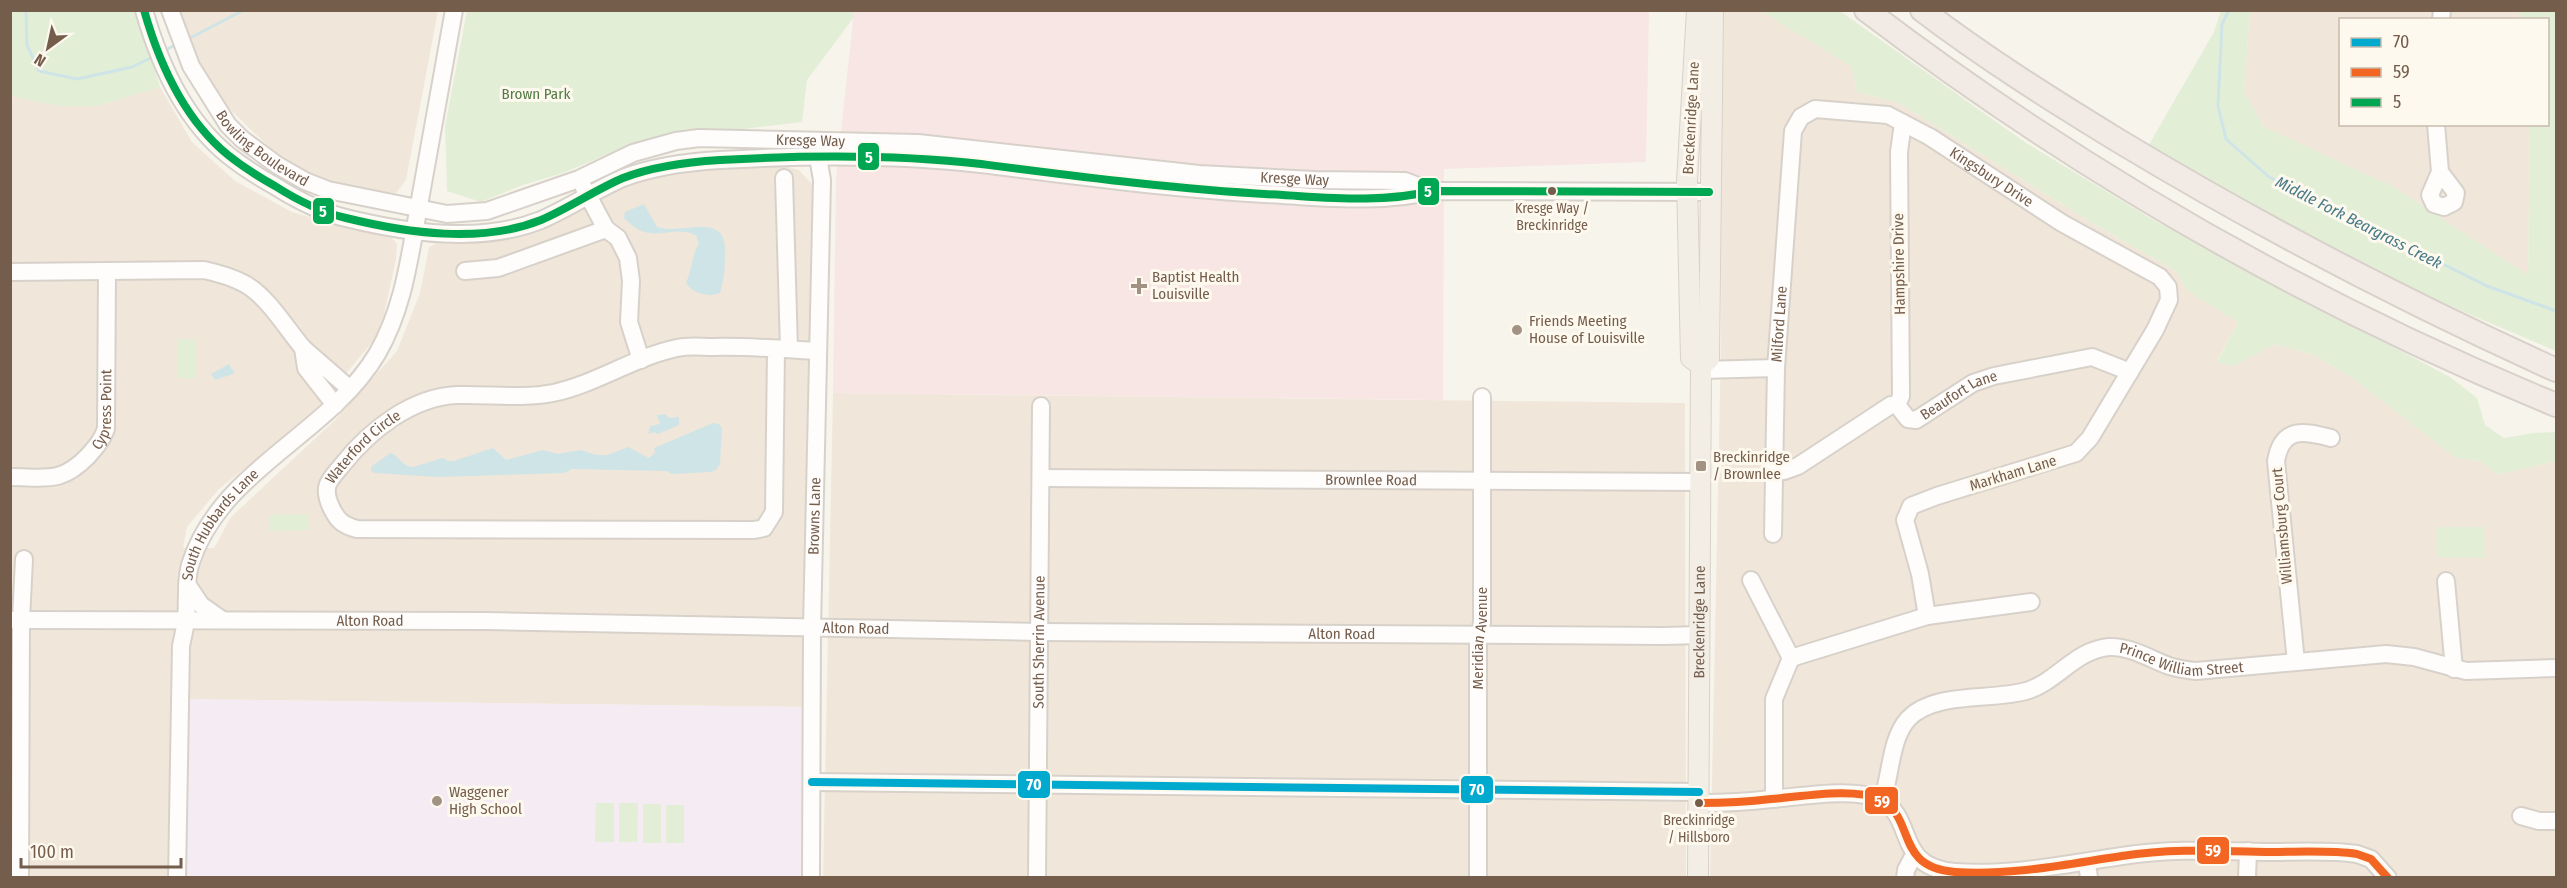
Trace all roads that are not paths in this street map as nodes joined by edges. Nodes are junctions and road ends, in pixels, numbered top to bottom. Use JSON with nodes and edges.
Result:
{"nodes":[{"id":1,"x":144,"y":10,"type":"edge"},
{"id":2,"x":170,"y":10,"type":"edge"},
{"id":3,"x":454,"y":10,"type":"edge"},
{"id":4,"x":1697,"y":10,"type":"edge"},
{"id":5,"x":1713,"y":10,"type":"edge"},
{"id":6,"x":1866,"y":10,"type":"edge"},
{"id":7,"x":1922,"y":10,"type":"edge"},
{"id":8,"x":1801,"y":117,"type":"joint"},
{"id":9,"x":1903,"y":123,"type":"junction"},
{"id":10,"x":2436,"y":126,"type":"edge"},
{"id":11,"x":818,"y":157,"type":"junction"},
{"id":12,"x":2440,"y":172,"type":"dead end"},
{"id":13,"x":784,"y":178,"type":"dead end"},
{"id":14,"x":579,"y":179,"type":"junction"},
{"id":15,"x":1431,"y":191,"type":"junction"},
{"id":16,"x":1687,"y":192,"type":"junction"},
{"id":17,"x":1709,"y":192,"type":"junction"},
{"id":18,"x":588,"y":195,"type":"junction"},
{"id":19,"x":418,"y":210,"type":"junction"},
{"id":20,"x":606,"y":228,"type":"junction"},
{"id":21,"x":415,"y":230,"type":"junction"},
{"id":22,"x":108,"y":271,"type":"junction"},
{"id":23,"x":465,"y":271,"type":"dead end"},
{"id":24,"x":10,"y":272,"type":"edge"},
{"id":25,"x":2168,"y":287,"type":"joint"},
{"id":26,"x":303,"y":348,"type":"junction"},
{"id":27,"x":783,"y":349,"type":"junction"},
{"id":28,"x":818,"y":351,"type":"junction"},
{"id":29,"x":641,"y":360,"type":"junction"},
{"id":30,"x":1701,"y":367,"type":"junction"},
{"id":31,"x":1776,"y":368,"type":"junction"},
{"id":32,"x":2556,"y":370,"type":"edge"},
{"id":33,"x":2130,"y":372,"type":"junction"},
{"id":34,"x":350,"y":389,"type":"junction"},
{"id":35,"x":1482,"y":397,"type":"dead end"},
{"id":36,"x":335,"y":405,"type":"junction"},
{"id":37,"x":1897,"y":405,"type":"junction"},
{"id":38,"x":2556,"y":405,"type":"edge"},
{"id":39,"x":1041,"y":406,"type":"dead end"},
{"id":40,"x":2331,"y":438,"type":"dead end"},
{"id":41,"x":1774,"y":469,"type":"junction"},
{"id":42,"x":10,"y":477,"type":"edge"},
{"id":43,"x":1041,"y":478,"type":"junction"},
{"id":44,"x":1483,"y":480,"type":"junction"},
{"id":45,"x":1701,"y":482,"type":"junction"},
{"id":46,"x":1773,"y":534,"type":"dead end"},
{"id":47,"x":24,"y":559,"type":"dead end"},
{"id":48,"x":1750,"y":580,"type":"dead end"},
{"id":49,"x":2446,"y":581,"type":"dead end"},
{"id":50,"x":187,"y":584,"type":"junction"},
{"id":51,"x":2031,"y":602,"type":"dead end"},
{"id":52,"x":1927,"y":616,"type":"junction"},
{"id":53,"x":221,"y":619,"type":"junction"},
{"id":54,"x":16,"y":620,"type":"edge"},
{"id":55,"x":186,"y":620,"type":"junction"},
{"id":56,"x":813,"y":628,"type":"junction"},
{"id":57,"x":1040,"y":632,"type":"junction"},
{"id":58,"x":1480,"y":634,"type":"junction"},
{"id":59,"x":1700,"y":634,"type":"junction"},
{"id":60,"x":1791,"y":658,"type":"junction"},
{"id":61,"x":2295,"y":662,"type":"junction"},
{"id":62,"x":2454,"y":669,"type":"junction"},
{"id":63,"x":2556,"y":669,"type":"edge"},
{"id":64,"x":812,"y":782,"type":"junction"},
{"id":65,"x":1038,"y":785,"type":"junction"},
{"id":66,"x":1479,"y":788,"type":"junction"},
{"id":67,"x":1699,"y":797,"type":"junction"},
{"id":68,"x":1774,"y":799,"type":"junction"},
{"id":69,"x":1882,"y":801,"type":"junction"},
{"id":70,"x":2521,"y":816,"type":"dead end"},
{"id":71,"x":2556,"y":821,"type":"edge"},
{"id":72,"x":2248,"y":851,"type":"junction"},
{"id":73,"x":1915,"y":853,"type":"junction"},
{"id":74,"x":2088,"y":870,"type":"edge"},
{"id":75,"x":20,"y":878,"type":"edge"},
{"id":76,"x":177,"y":878,"type":"edge"},
{"id":77,"x":812,"y":878,"type":"edge"},
{"id":78,"x":1037,"y":878,"type":"edge"},
{"id":79,"x":1478,"y":878,"type":"edge"},
{"id":80,"x":1698,"y":878,"type":"edge"},
{"id":81,"x":1905,"y":878,"type":"edge"},
{"id":82,"x":2247,"y":878,"type":"edge"},
{"id":83,"x":2388,"y":878,"type":"edge"}],
"edges":[{"from":1,"to":21,"type":"street","name":"Bowling Boulevard"},
{"from":2,"to":19,"type":"street","name":"Bowling Boulevard"},
{"from":3,"to":19,"type":"street"},
{"from":4,"to":16,"type":"main road","name":"Breckenridge Lane"},
{"from":5,"to":17,"type":"main road","name":"Breckenridge Lane"},
{"from":6,"to":38,"type":"highway"},
{"from":7,"to":32,"type":"highway"},
{"from":8,"to":9,"type":"street","name":"Kingsbury Drive"},
{"from":8,"to":31,"type":"street","name":"Milford Lane"},
{"from":9,"to":25,"type":"street","name":"Kingsbury Drive"},
{"from":9,"to":37,"type":"street","name":"Hampshire Drive"},
{"from":10,"to":12,"type":"street"},
{"from":11,"to":15,"type":"street","name":"Kresge Way"},
{"from":11,"to":18,"type":"street","name":"Kresge Way"},
{"from":11,"to":28,"type":"street","name":"Browns Lane"},
{"from":13,"to":27,"type":"street"},
{"from":14,"to":15,"type":"street","name":"Kresge Way"},
{"from":14,"to":18,"type":"street"},
{"from":14,"to":19,"type":"street","name":"Kresge Way"},
{"from":15,"to":16,"type":"street","name":"Kresge Way"},
{"from":16,"to":17,"type":"street","name":"Kresge Way"},
{"from":16,"to":30,"type":"main road","name":"Breckenridge Lane"},
{"from":17,"to":30,"type":"main road","name":"Breckenridge Lane"},
{"from":18,"to":20,"type":"street"},
{"from":18,"to":21,"type":"street","name":"Kresge Way"},
{"from":19,"to":21,"type":"street"},
{"from":20,"to":23,"type":"street"},
{"from":20,"to":29,"type":"street"},
{"from":21,"to":34,"type":"street","name":"South Hubbards Lane"},
{"from":22,"to":24,"type":"street"},
{"from":22,"to":26,"type":"street"},
{"from":22,"to":42,"type":"street","name":"Cypress Point"},
{"from":25,"to":33,"type":"street","name":"Markham Lane"},
{"from":26,"to":34,"type":"street"},
{"from":26,"to":36,"type":"street"},
{"from":27,"to":28,"type":"street","name":"Waterford Circle"},
{"from":27,"to":29,"type":"street","name":"Waterford Circle"},
{"from":27,"to":29,"type":"street","name":"Waterford Circle"},
{"from":28,"to":56,"type":"street","name":"Browns Lane"},
{"from":30,"to":31,"type":"street"},
{"from":30,"to":45,"type":"main road","name":"Breckenridge Lane"},
{"from":31,"to":41,"type":"street","name":"Milford Lane"},
{"from":33,"to":37,"type":"street","name":"Beaufort Lane"},
{"from":33,"to":52,"type":"street","name":"Markham Lane"},
{"from":34,"to":36,"type":"street","name":"South Hubbards Lane"},
{"from":35,"to":44,"type":"street","name":"Meridian Avenue"},
{"from":36,"to":50,"type":"street","name":"South Hubbards Lane"},
{"from":37,"to":41,"type":"street","name":"Beaufort Lane"},
{"from":39,"to":43,"type":"street","name":"South Sherrin Avenue"},
{"from":40,"to":61,"type":"street","name":"Williamsburg Court"},
{"from":41,"to":46,"type":"street","name":"Milford Lane"},
{"from":43,"to":44,"type":"street","name":"Brownlee Road"},
{"from":43,"to":57,"type":"street","name":"South Sherrin Avenue"},
{"from":44,"to":45,"type":"street","name":"Brownlee Road"},
{"from":44,"to":58,"type":"street","name":"Meridian Avenue"},
{"from":45,"to":59,"type":"main road","name":"Breckenridge Lane"},
{"from":47,"to":54,"type":"street"},
{"from":48,"to":60,"type":"street"},
{"from":49,"to":62,"type":"street"},
{"from":50,"to":53,"type":"street"},
{"from":50,"to":55,"type":"street","name":"South Hubbards Lane"},
{"from":51,"to":52,"type":"street"},
{"from":52,"to":60,"type":"street"},
{"from":53,"to":55,"type":"street","name":"Alton Road"},
{"from":53,"to":56,"type":"street","name":"Alton Road"},
{"from":54,"to":55,"type":"street","name":"Alton Road"},
{"from":54,"to":75,"type":"street"},
{"from":55,"to":76,"type":"street","name":"South Hubbards Lane"},
{"from":56,"to":57,"type":"street","name":"Alton Road"},
{"from":56,"to":64,"type":"street","name":"Browns Lane"},
{"from":57,"to":58,"type":"street","name":"Alton Road"},
{"from":57,"to":65,"type":"street","name":"South Sherrin Avenue"},
{"from":58,"to":59,"type":"street","name":"Alton Road"},
{"from":58,"to":66,"type":"street","name":"Meridian Avenue"},
{"from":59,"to":67,"type":"main road","name":"Breckenridge Lane"},
{"from":60,"to":68,"type":"street"},
{"from":61,"to":62,"type":"street","name":"Prince William Street"},
{"from":61,"to":69,"type":"street","name":"Prince William Street"},
{"from":62,"to":63,"type":"street","name":"Prince William Street"},
{"from":64,"to":65,"type":"street"},
{"from":64,"to":77,"type":"street","name":"Browns Lane"},
{"from":65,"to":66,"type":"street"},
{"from":65,"to":78,"type":"street","name":"South Sherrin Avenue"},
{"from":66,"to":67,"type":"street"},
{"from":66,"to":79,"type":"street","name":"Meridian Avenue"},
{"from":67,"to":68,"type":"street"},
{"from":67,"to":80,"type":"main road","name":"Breckenridge Lane"},
{"from":68,"to":69,"type":"street"},
{"from":69,"to":73,"type":"street"},
{"from":70,"to":71,"type":"street"},
{"from":72,"to":74,"type":"street"},
{"from":72,"to":82,"type":"street"},
{"from":72,"to":83,"type":"street"},
{"from":73,"to":74,"type":"street"},
{"from":73,"to":81,"type":"street"}]}
